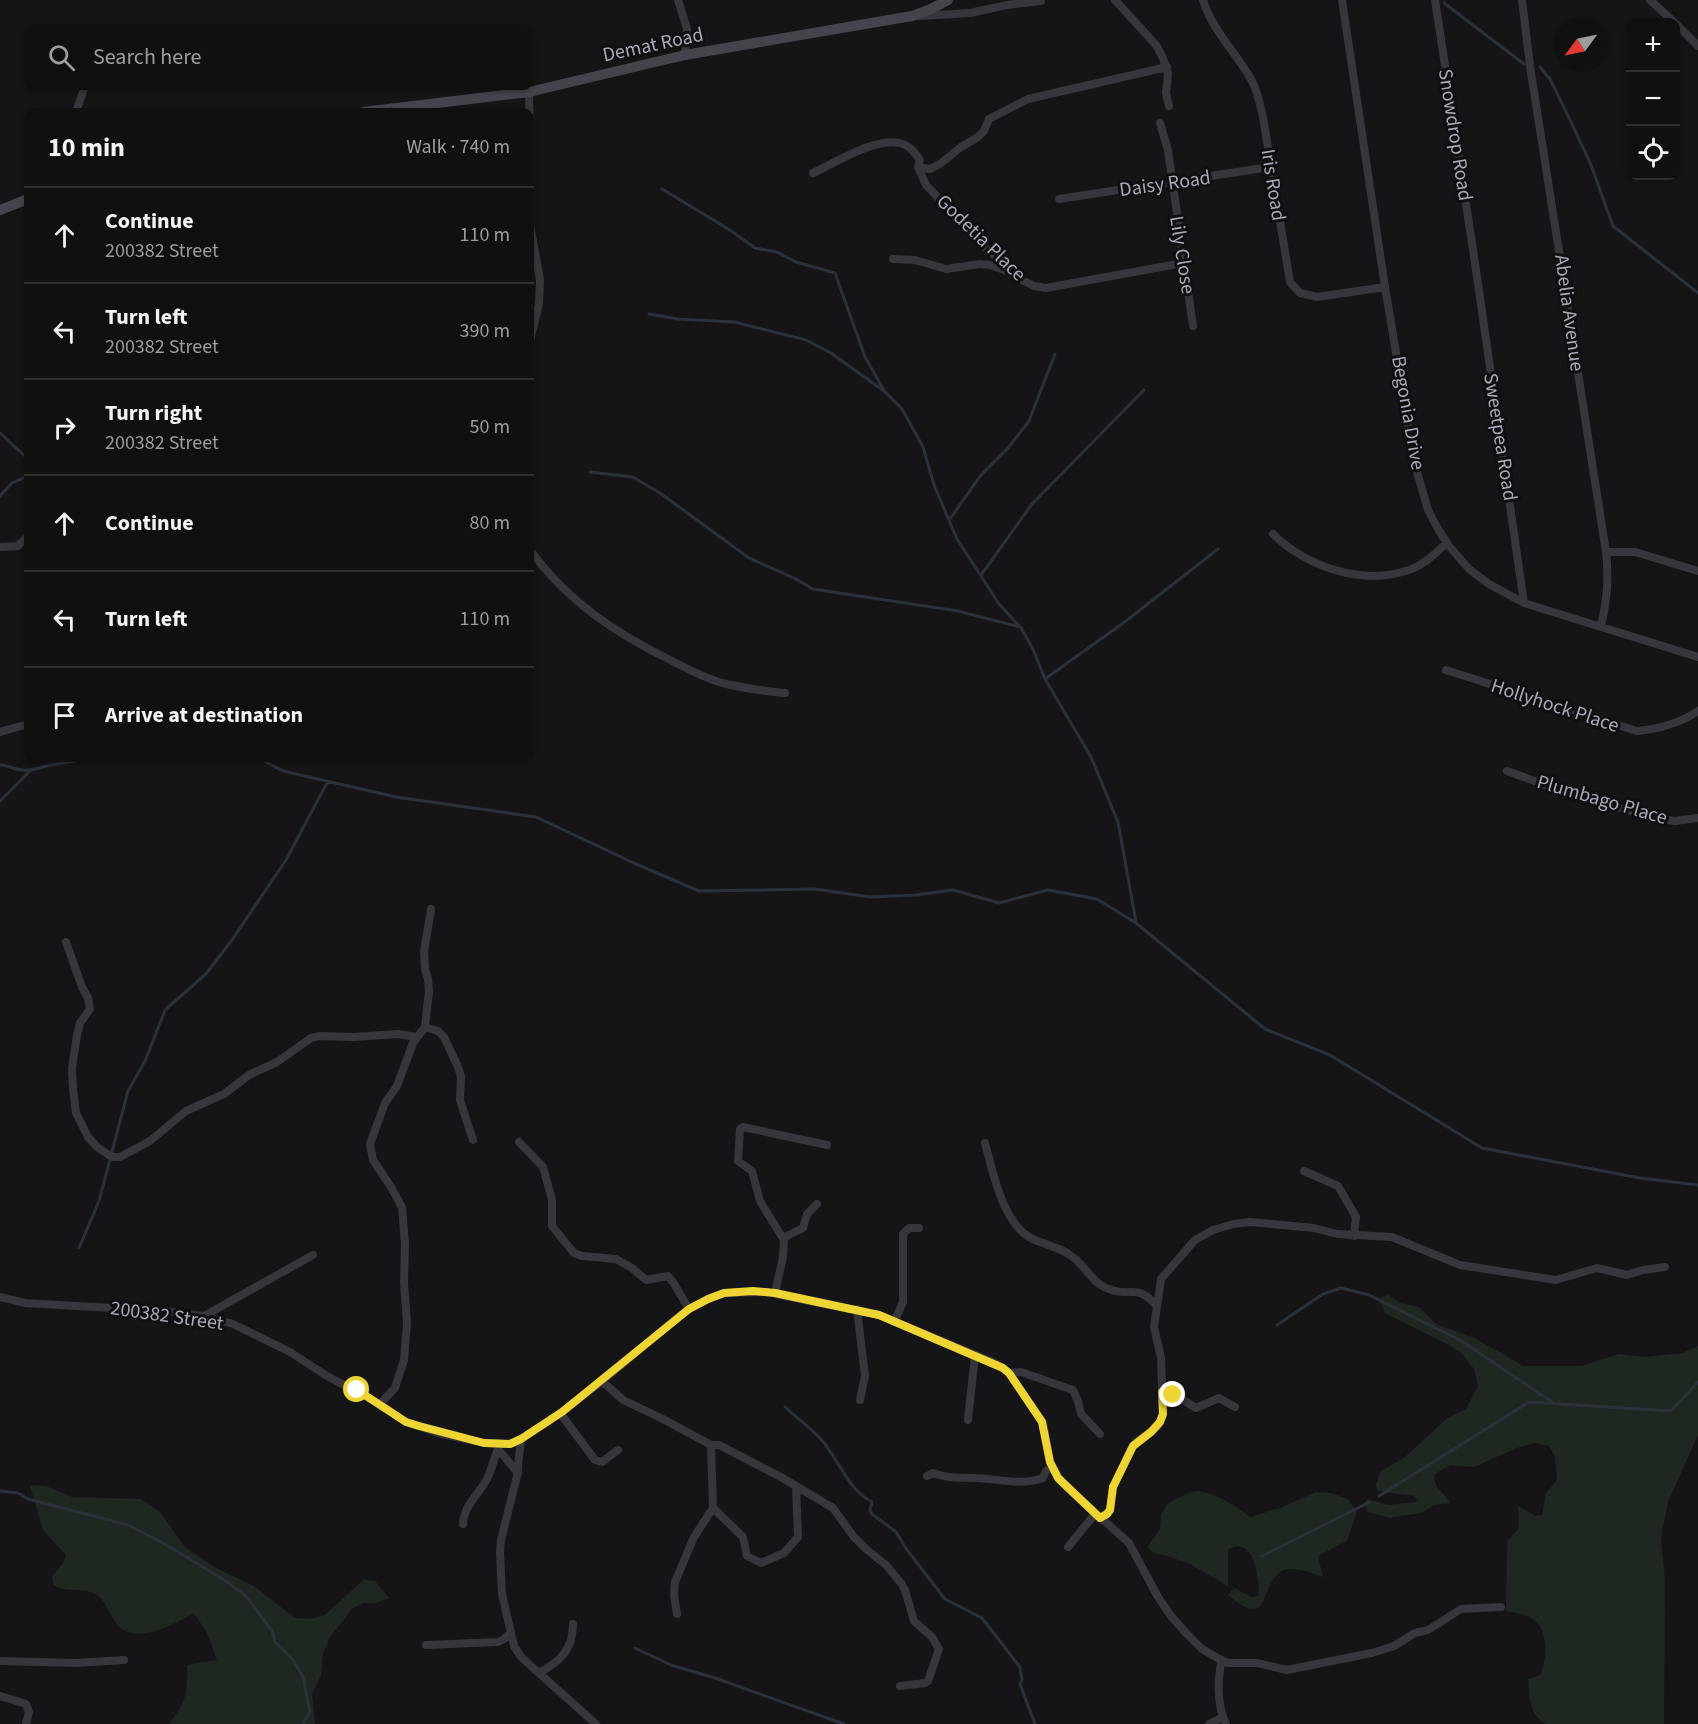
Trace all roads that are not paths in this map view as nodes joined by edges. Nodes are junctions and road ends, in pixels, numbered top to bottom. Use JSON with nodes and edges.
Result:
{"nodes":[{"id":1,"x":678,"y":0,"type":"edge"},
{"id":2,"x":948,"y":0,"type":"edge"},
{"id":3,"x":1114,"y":0,"type":"edge"},
{"id":4,"x":1203,"y":0,"type":"edge"},
{"id":5,"x":1342,"y":0,"type":"edge"},
{"id":6,"x":1434,"y":0,"type":"edge"},
{"id":7,"x":1522,"y":0,"type":"edge"},
{"id":8,"x":1650,"y":0,"type":"edge"},
{"id":9,"x":1041,"y":1,"type":"edge"},
{"id":10,"x":912,"y":16,"type":"junction"},
{"id":11,"x":1670,"y":18,"type":"edge"},
{"id":12,"x":1680,"y":28,"type":"edge"},
{"id":13,"x":1698,"y":46,"type":"edge"},
{"id":14,"x":685,"y":55,"type":"junction"},
{"id":15,"x":1167,"y":67,"type":"junction"},
{"id":16,"x":84,"y":90,"type":"edge"},
{"id":17,"x":529,"y":92,"type":"junction"},
{"id":18,"x":1169,"y":106,"type":"dead end"},
{"id":19,"x":77,"y":108,"type":"edge"},
{"id":20,"x":396,"y":108,"type":"edge"},
{"id":21,"x":529,"y":108,"type":"edge"},
{"id":22,"x":1160,"y":123,"type":"dead end"},
{"id":23,"x":1270,"y":167,"type":"junction"},
{"id":24,"x":918,"y":168,"type":"junction"},
{"id":25,"x":813,"y":173,"type":"dead end"},
{"id":26,"x":1172,"y":183,"type":"junction"},
{"id":27,"x":1059,"y":199,"type":"dead end"},
{"id":28,"x":24,"y":201,"type":"edge"},
{"id":29,"x":0,"y":210,"type":"edge"},
{"id":30,"x":534,"y":247,"type":"edge"},
{"id":31,"x":893,"y":259,"type":"dead end"},
{"id":32,"x":1183,"y":262,"type":"junction"},
{"id":33,"x":1476,"y":270,"type":"joint"},
{"id":34,"x":1014,"y":273,"type":"junction"},
{"id":35,"x":1385,"y":286,"type":"junction"},
{"id":36,"x":534,"y":325,"type":"edge"},
{"id":37,"x":1193,"y":326,"type":"dead end"},
{"id":38,"x":1273,"y":534,"type":"dead end"},
{"id":39,"x":24,"y":540,"type":"edge"},
{"id":40,"x":1447,"y":543,"type":"junction"},
{"id":41,"x":0,"y":547,"type":"edge"},
{"id":42,"x":1606,"y":552,"type":"junction"},
{"id":43,"x":534,"y":555,"type":"edge"},
{"id":44,"x":1698,"y":571,"type":"edge"},
{"id":45,"x":1524,"y":603,"type":"junction"},
{"id":46,"x":1600,"y":626,"type":"junction"},
{"id":47,"x":1698,"y":657,"type":"edge"},
{"id":48,"x":1446,"y":670,"type":"dead end"},
{"id":49,"x":785,"y":693,"type":"dead end"},
{"id":50,"x":1698,"y":711,"type":"edge"},
{"id":51,"x":24,"y":725,"type":"edge"},
{"id":52,"x":0,"y":732,"type":"edge"},
{"id":53,"x":1507,"y":771,"type":"dead end"},
{"id":54,"x":1698,"y":818,"type":"edge"},
{"id":55,"x":431,"y":909,"type":"dead end"},
{"id":56,"x":66,"y":942,"type":"dead end"},
{"id":57,"x":425,"y":1027,"type":"junction"},
{"id":58,"x":417,"y":1037,"type":"junction"},
{"id":59,"x":473,"y":1140,"type":"dead end"},
{"id":60,"x":519,"y":1142,"type":"dead end"},
{"id":61,"x":985,"y":1143,"type":"dead end"},
{"id":62,"x":827,"y":1145,"type":"dead end"},
{"id":63,"x":1304,"y":1171,"type":"dead end"},
{"id":64,"x":817,"y":1204,"type":"dead end"},
{"id":65,"x":919,"y":1228,"type":"dead end"},
{"id":66,"x":1354,"y":1236,"type":"junction"},
{"id":67,"x":783,"y":1238,"type":"junction"},
{"id":68,"x":313,"y":1255,"type":"dead end"},
{"id":69,"x":1665,"y":1267,"type":"dead end"},
{"id":70,"x":775,"y":1293,"type":"junction"},
{"id":71,"x":0,"y":1297,"type":"edge"},
{"id":72,"x":1157,"y":1305,"type":"junction"},
{"id":73,"x":689,"y":1309,"type":"junction"},
{"id":74,"x":857,"y":1309,"type":"junction"},
{"id":75,"x":204,"y":1316,"type":"junction"},
{"id":76,"x":895,"y":1320,"type":"junction"},
{"id":77,"x":975,"y":1355,"type":"junction"},
{"id":78,"x":1009,"y":1373,"type":"junction"},
{"id":79,"x":602,"y":1381,"type":"junction"},
{"id":80,"x":1162,"y":1392,"type":"junction"},
{"id":81,"x":860,"y":1400,"type":"dead end"},
{"id":82,"x":380,"y":1404,"type":"junction"},
{"id":83,"x":1235,"y":1407,"type":"dead end"},
{"id":84,"x":560,"y":1413,"type":"junction"},
{"id":85,"x":968,"y":1420,"type":"dead end"},
{"id":86,"x":1100,"y":1434,"type":"dead end"},
{"id":87,"x":521,"y":1439,"type":"junction"},
{"id":88,"x":711,"y":1445,"type":"junction"},
{"id":89,"x":499,"y":1446,"type":"junction"},
{"id":90,"x":618,"y":1450,"type":"dead end"},
{"id":91,"x":1052,"y":1467,"type":"junction"},
{"id":92,"x":518,"y":1473,"type":"junction"},
{"id":93,"x":927,"y":1476,"type":"dead end"},
{"id":94,"x":796,"y":1486,"type":"junction"},
{"id":95,"x":713,"y":1508,"type":"junction"},
{"id":96,"x":1097,"y":1516,"type":"junction"},
{"id":97,"x":463,"y":1524,"type":"dead end"},
{"id":98,"x":1068,"y":1547,"type":"dead end"},
{"id":99,"x":1501,"y":1607,"type":"dead end"},
{"id":100,"x":677,"y":1614,"type":"dead end"},
{"id":101,"x":573,"y":1623,"type":"dead end"},
{"id":102,"x":510,"y":1632,"type":"junction"},
{"id":103,"x":426,"y":1645,"type":"dead end"},
{"id":104,"x":0,"y":1660,"type":"edge"},
{"id":105,"x":124,"y":1660,"type":"dead end"},
{"id":106,"x":1222,"y":1660,"type":"junction"},
{"id":107,"x":539,"y":1672,"type":"junction"},
{"id":108,"x":900,"y":1686,"type":"dead end"},
{"id":109,"x":0,"y":1696,"type":"edge"},
{"id":110,"x":1224,"y":1721,"type":"edge"},
{"id":111,"x":26,"y":1724,"type":"edge"},
{"id":112,"x":596,"y":1724,"type":"edge"},
{"id":113,"x":1209,"y":1724,"type":"edge"}],
"edges":[{"from":1,"to":14,"type":"street"},
{"from":2,"to":10,"type":"street","name":"Demat Road"},
{"from":3,"to":15,"type":"street"},
{"from":4,"to":23,"type":"street","name":"Iris Road"},
{"from":5,"to":35,"type":"street","name":"Begonia Drive"},
{"from":6,"to":33,"type":"street","name":"Snowdrop Road"},
{"from":7,"to":42,"type":"street","name":"Abelia Avenue"},
{"from":8,"to":11,"type":"street"},
{"from":9,"to":10,"type":"street"},
{"from":10,"to":14,"type":"street","name":"Demat Road"},
{"from":12,"to":13,"type":"street"},
{"from":14,"to":17,"type":"street","name":"Demat Road"},
{"from":15,"to":18,"type":"street"},
{"from":15,"to":24,"type":"street"},
{"from":16,"to":19,"type":"street"},
{"from":17,"to":20,"type":"street","name":"Demat Road"},
{"from":17,"to":21,"type":"street"},
{"from":22,"to":26,"type":"street","name":"Lily Close"},
{"from":23,"to":26,"type":"street","name":"Daisy Road"},
{"from":23,"to":35,"type":"street","name":"Iris Road"},
{"from":24,"to":25,"type":"street","name":"Godetia Place"},
{"from":24,"to":34,"type":"street","name":"Godetia Place"},
{"from":26,"to":27,"type":"street","name":"Daisy Road"},
{"from":26,"to":32,"type":"street","name":"Lily Close"},
{"from":28,"to":29,"type":"street"},
{"from":30,"to":36,"type":"street"},
{"from":31,"to":34,"type":"street"},
{"from":32,"to":34,"type":"street","name":"Godetia Place"},
{"from":32,"to":37,"type":"street","name":"Lily Close"},
{"from":33,"to":45,"type":"street","name":"Sweetpea Road"},
{"from":35,"to":40,"type":"street","name":"Begonia Drive"},
{"from":38,"to":40,"type":"street"},
{"from":39,"to":41,"type":"street"},
{"from":40,"to":45,"type":"street","name":"Begonia Drive"},
{"from":42,"to":44,"type":"street"},
{"from":42,"to":46,"type":"street","name":"Abelia Avenue"},
{"from":43,"to":49,"type":"street"},
{"from":45,"to":46,"type":"street","name":"Begonia Drive"},
{"from":46,"to":47,"type":"street","name":"Begonia Drive"},
{"from":48,"to":50,"type":"street","name":"Hollyhock Place"},
{"from":51,"to":52,"type":"street"},
{"from":53,"to":54,"type":"street","name":"Plumbago Place"},
{"from":55,"to":57,"type":"street"},
{"from":56,"to":58,"type":"street"},
{"from":57,"to":58,"type":"street"},
{"from":57,"to":59,"type":"street"},
{"from":58,"to":82,"type":"street"},
{"from":60,"to":73,"type":"street"},
{"from":61,"to":72,"type":"street"},
{"from":62,"to":67,"type":"street"},
{"from":63,"to":66,"type":"street"},
{"from":64,"to":67,"type":"street"},
{"from":65,"to":76,"type":"street"},
{"from":66,"to":69,"type":"street"},
{"from":66,"to":72,"type":"street"},
{"from":67,"to":70,"type":"street"},
{"from":68,"to":75,"type":"street"},
{"from":70,"to":73,"type":"street","name":"200382 Street"},
{"from":70,"to":74,"type":"street","name":"200382 Street"},
{"from":71,"to":75,"type":"street","name":"200382 Street"},
{"from":72,"to":80,"type":"street"},
{"from":73,"to":79,"type":"street","name":"200382 Street"},
{"from":74,"to":76,"type":"street","name":"200382 Street"},
{"from":74,"to":81,"type":"street"},
{"from":75,"to":82,"type":"street","name":"200382 Street"},
{"from":76,"to":77,"type":"street","name":"200382 Street"},
{"from":77,"to":78,"type":"street","name":"200382 Street"},
{"from":77,"to":85,"type":"street"},
{"from":78,"to":86,"type":"street"},
{"from":78,"to":91,"type":"street","name":"200382 Street"},
{"from":79,"to":84,"type":"street","name":"200382 Street"},
{"from":79,"to":88,"type":"street"},
{"from":80,"to":83,"type":"street"},
{"from":80,"to":96,"type":"street"},
{"from":82,"to":89,"type":"street","name":"200382 Street"},
{"from":84,"to":87,"type":"street","name":"200382 Street"},
{"from":84,"to":90,"type":"street"},
{"from":87,"to":89,"type":"street","name":"200382 Street"},
{"from":87,"to":92,"type":"street"},
{"from":88,"to":94,"type":"street"},
{"from":88,"to":95,"type":"street"},
{"from":89,"to":92,"type":"street"},
{"from":89,"to":97,"type":"street"},
{"from":91,"to":93,"type":"street"},
{"from":91,"to":96,"type":"street"},
{"from":92,"to":102,"type":"street"},
{"from":94,"to":95,"type":"street"},
{"from":94,"to":108,"type":"street"},
{"from":95,"to":100,"type":"street"},
{"from":96,"to":98,"type":"street"},
{"from":96,"to":106,"type":"street"},
{"from":99,"to":106,"type":"street"},
{"from":101,"to":107,"type":"street"},
{"from":102,"to":103,"type":"street"},
{"from":102,"to":107,"type":"street"},
{"from":104,"to":105,"type":"street"},
{"from":106,"to":110,"type":"street"},
{"from":107,"to":112,"type":"street"},
{"from":109,"to":111,"type":"street"},
{"from":110,"to":113,"type":"street"}]}
